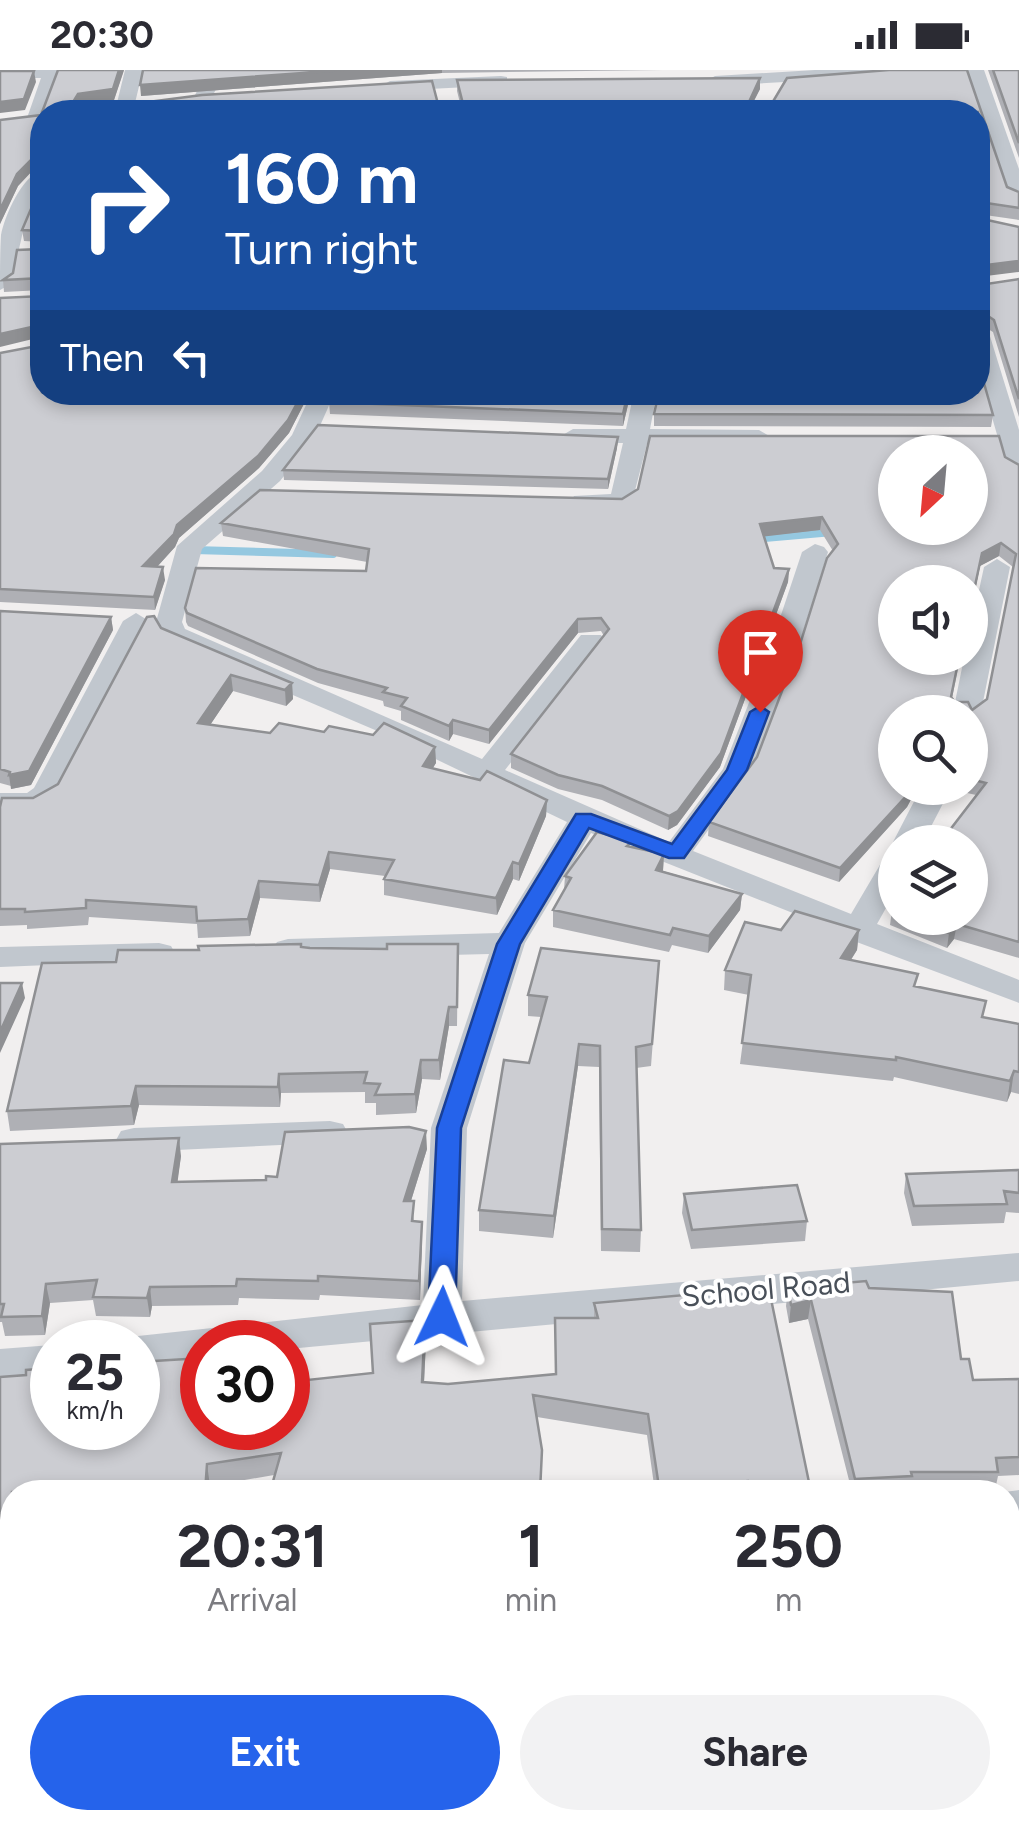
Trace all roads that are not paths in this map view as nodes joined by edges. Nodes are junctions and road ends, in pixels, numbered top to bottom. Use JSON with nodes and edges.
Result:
{"nodes":[{"id":1,"x":134,"y":70,"type":"edge"},
{"id":2,"x":217,"y":70,"type":"edge"},
{"id":3,"x":394,"y":70,"type":"edge"},
{"id":4,"x":909,"y":70,"type":"edge"},
{"id":5,"x":974,"y":70,"type":"edge"},
{"id":6,"x":52,"y":71,"type":"edge"},
{"id":7,"x":857,"y":72,"type":"edge"},
{"id":8,"x":0,"y":73,"type":"edge"},
{"id":9,"x":727,"y":76,"type":"edge"},
{"id":10,"x":513,"y":81,"type":"edge"},
{"id":11,"x":687,"y":81,"type":"edge"},
{"id":12,"x":40,"y":100,"type":"edge"},
{"id":13,"x":128,"y":100,"type":"edge"},
{"id":14,"x":204,"y":100,"type":"edge"},
{"id":15,"x":980,"y":100,"type":"edge"},
{"id":16,"x":990,"y":143,"type":"edge"},
{"id":17,"x":1019,"y":196,"type":"edge"},
{"id":18,"x":30,"y":207,"type":"edge"},
{"id":19,"x":5,"y":296,"type":"edge"},
{"id":20,"x":1019,"y":379,"type":"edge"},
{"id":21,"x":990,"y":382,"type":"edge"},
{"id":22,"x":990,"y":401,"type":"edge"},
{"id":23,"x":322,"y":405,"type":"edge"},
{"id":24,"x":642,"y":405,"type":"edge"},
{"id":25,"x":540,"y":435,"type":"edge"},
{"id":26,"x":782,"y":437,"type":"edge"},
{"id":27,"x":635,"y":438,"type":"junction"},
{"id":28,"x":1019,"y":469,"type":"edge"},
{"id":29,"x":258,"y":491,"type":"junction"},
{"id":30,"x":297,"y":493,"type":"edge"},
{"id":31,"x":566,"y":501,"type":"edge"},
{"id":32,"x":814,"y":561,"type":"dead end"},
{"id":33,"x":997,"y":567,"type":"dead end"},
{"id":34,"x":97,"y":618,"type":"edge"},
{"id":35,"x":136,"y":621,"type":"junction"},
{"id":36,"x":168,"y":622,"type":"junction"},
{"id":37,"x":592,"y":640,"type":"dead end"},
{"id":38,"x":971,"y":695,"type":"edge"},
{"id":39,"x":487,"y":773,"type":"junction"},
{"id":40,"x":6,"y":812,"type":"edge"},
{"id":41,"x":584,"y":819,"type":"junction"},
{"id":42,"x":676,"y":854,"type":"junction"},
{"id":43,"x":878,"y":895,"type":"edge"},
{"id":44,"x":857,"y":931,"type":"junction"},
{"id":45,"x":509,"y":944,"type":"junction"},
{"id":46,"x":254,"y":950,"type":"edge"},
{"id":47,"x":196,"y":952,"type":"edge"},
{"id":48,"x":0,"y":957,"type":"edge"},
{"id":49,"x":1019,"y":992,"type":"edge"},
{"id":50,"x":449,"y":1128,"type":"junction"},
{"id":51,"x":410,"y":1130,"type":"edge"},
{"id":52,"x":372,"y":1131,"type":"edge"},
{"id":53,"x":104,"y":1141,"type":"edge"},
{"id":54,"x":1019,"y":1267,"type":"edge"},
{"id":55,"x":442,"y":1317,"type":"junction"},
{"id":56,"x":310,"y":1332,"type":"edge"},
{"id":57,"x":30,"y":1362,"type":"edge"},
{"id":58,"x":0,"y":1364,"type":"edge"}],
"edges":[{"from":1,"to":13,"type":"street"},
{"from":2,"to":14,"type":"street"},
{"from":3,"to":10,"type":"street"},
{"from":4,"to":7,"type":"street"},
{"from":5,"to":15,"type":"street"},
{"from":6,"to":8,"type":"street"},
{"from":6,"to":12,"type":"street"},
{"from":7,"to":9,"type":"street"},
{"from":9,"to":11,"type":"street"},
{"from":16,"to":17,"type":"street"},
{"from":18,"to":19,"type":"street"},
{"from":20,"to":21,"type":"street"},
{"from":22,"to":28,"type":"street"},
{"from":23,"to":29,"type":"street"},
{"from":24,"to":27,"type":"street"},
{"from":25,"to":27,"type":"street"},
{"from":26,"to":27,"type":"street"},
{"from":27,"to":31,"type":"street"},
{"from":29,"to":30,"type":"street"},
{"from":29,"to":36,"type":"street"},
{"from":32,"to":42,"type":"street"},
{"from":33,"to":38,"type":"street"},
{"from":34,"to":35,"type":"street"},
{"from":35,"to":36,"type":"street"},
{"from":35,"to":40,"type":"street"},
{"from":36,"to":39,"type":"street"},
{"from":37,"to":39,"type":"street"},
{"from":39,"to":41,"type":"street"},
{"from":41,"to":42,"type":"street"},
{"from":41,"to":45,"type":"street"},
{"from":42,"to":44,"type":"street"},
{"from":43,"to":44,"type":"street"},
{"from":44,"to":49,"type":"street"},
{"from":45,"to":46,"type":"street"},
{"from":45,"to":50,"type":"street"},
{"from":47,"to":48,"type":"street"},
{"from":50,"to":51,"type":"street"},
{"from":50,"to":55,"type":"street"},
{"from":52,"to":53,"type":"street"},
{"from":54,"to":55,"type":"street","name":"School Road"},
{"from":55,"to":56,"type":"street","name":"School Road"},
{"from":57,"to":58,"type":"street"}]}
